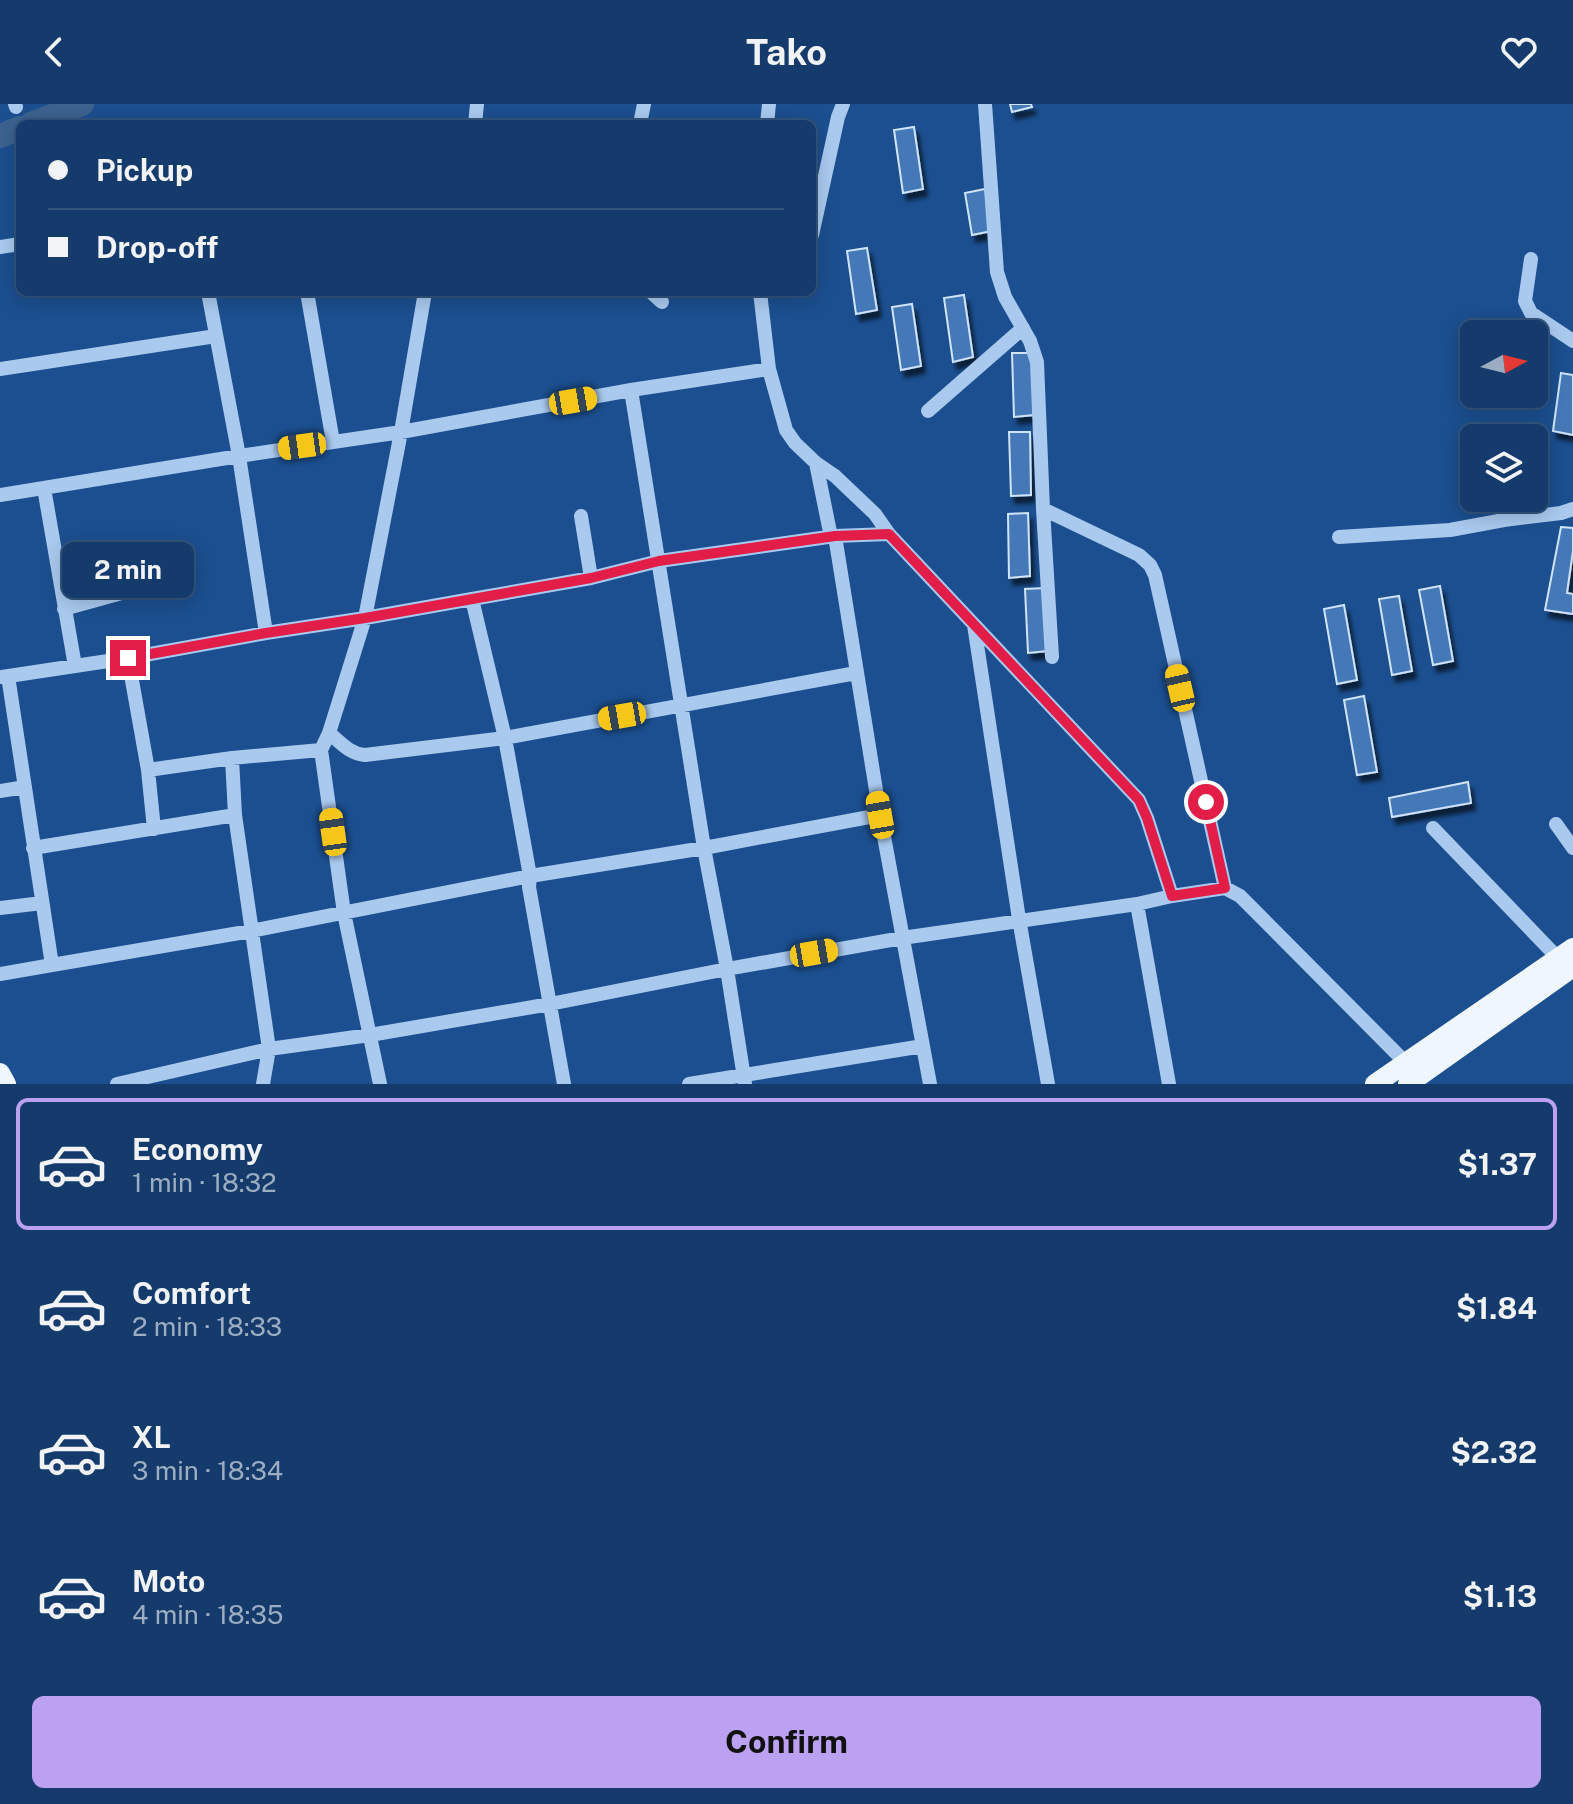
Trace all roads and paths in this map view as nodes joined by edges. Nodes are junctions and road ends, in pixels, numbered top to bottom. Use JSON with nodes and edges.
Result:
{"nodes":[{"id":1,"x":843,"y":104,"type":"edge"},
{"id":2,"x":985,"y":104,"type":"edge"},
{"id":3,"x":816,"y":217,"type":"edge"},
{"id":4,"x":1531,"y":259,"type":"dead end"},
{"id":5,"x":209,"y":296,"type":"edge"},
{"id":6,"x":308,"y":296,"type":"edge"},
{"id":7,"x":424,"y":296,"type":"edge"},
{"id":8,"x":760,"y":296,"type":"edge"},
{"id":9,"x":1023,"y":328,"type":"junction"},
{"id":10,"x":216,"y":336,"type":"junction"},
{"id":11,"x":1573,"y":341,"type":"edge"},
{"id":12,"x":0,"y":369,"type":"edge"},
{"id":13,"x":769,"y":369,"type":"junction"},
{"id":14,"x":631,"y":390,"type":"junction"},
{"id":15,"x":928,"y":411,"type":"dead end"},
{"id":16,"x":401,"y":432,"type":"junction"},
{"id":17,"x":333,"y":442,"type":"junction"},
{"id":18,"x":239,"y":456,"type":"junction"},
{"id":19,"x":816,"y":463,"type":"junction"},
{"id":20,"x":44,"y":488,"type":"junction"},
{"id":21,"x":0,"y":495,"type":"edge"},
{"id":22,"x":1043,"y":509,"type":"junction"},
{"id":23,"x":1573,"y":509,"type":"edge"},
{"id":24,"x":581,"y":516,"type":"dead end"},
{"id":25,"x":889,"y":534,"type":"junction"},
{"id":26,"x":833,"y":536,"type":"junction"},
{"id":27,"x":1339,"y":537,"type":"dead end"},
{"id":28,"x":659,"y":561,"type":"junction"},
{"id":29,"x":591,"y":578,"type":"junction"},
{"id":30,"x":136,"y":589,"type":"dead end"},
{"id":31,"x":472,"y":599,"type":"junction"},
{"id":32,"x":64,"y":609,"type":"junction"},
{"id":33,"x":365,"y":618,"type":"junction"},
{"id":34,"x":974,"y":625,"type":"junction"},
{"id":35,"x":266,"y":633,"type":"junction"},
{"id":36,"x":1052,"y":657,"type":"dead end"},
{"id":37,"x":128,"y":658,"type":"junction"},
{"id":38,"x":75,"y":666,"type":"junction"},
{"id":39,"x":856,"y":673,"type":"junction"},
{"id":40,"x":4,"y":677,"type":"edge"},
{"id":41,"x":680,"y":706,"type":"junction"},
{"id":42,"x":329,"y":733,"type":"junction"},
{"id":43,"x":505,"y":738,"type":"junction"},
{"id":44,"x":321,"y":750,"type":"junction"},
{"id":45,"x":232,"y":758,"type":"junction"},
{"id":46,"x":148,"y":770,"type":"junction"},
{"id":47,"x":25,"y":787,"type":"junction"},
{"id":48,"x":0,"y":791,"type":"edge"},
{"id":49,"x":235,"y":815,"type":"junction"},
{"id":50,"x":880,"y":815,"type":"junction"},
{"id":51,"x":1556,"y":824,"type":"dead end"},
{"id":52,"x":1433,"y":828,"type":"dead end"},
{"id":53,"x":154,"y":829,"type":"junction"},
{"id":54,"x":33,"y":848,"type":"junction"},
{"id":55,"x":704,"y":848,"type":"junction"},
{"id":56,"x":1573,"y":848,"type":"edge"},
{"id":57,"x":530,"y":876,"type":"junction"},
{"id":58,"x":1225,"y":888,"type":"junction"},
{"id":59,"x":1172,"y":896,"type":"junction"},
{"id":60,"x":42,"y":903,"type":"junction"},
{"id":61,"x":1137,"y":904,"type":"junction"},
{"id":62,"x":0,"y":908,"type":"edge"},
{"id":63,"x":344,"y":913,"type":"junction"},
{"id":64,"x":1019,"y":919,"type":"junction"},
{"id":65,"x":251,"y":931,"type":"junction"},
{"id":66,"x":902,"y":938,"type":"junction"},
{"id":67,"x":1569,"y":963,"type":"edge"},
{"id":68,"x":52,"y":965,"type":"junction"},
{"id":69,"x":727,"y":969,"type":"junction"},
{"id":70,"x":0,"y":974,"type":"edge"},
{"id":71,"x":550,"y":1004,"type":"junction"},
{"id":72,"x":370,"y":1035,"type":"junction"},
{"id":73,"x":923,"y":1046,"type":"junction"},
{"id":74,"x":269,"y":1049,"type":"junction"},
{"id":75,"x":0,"y":1073,"type":"edge"},
{"id":76,"x":1415,"y":1077,"type":"edge"},
{"id":77,"x":745,"y":1079,"type":"edge"},
{"id":78,"x":6,"y":1084,"type":"edge"},
{"id":79,"x":117,"y":1084,"type":"edge"},
{"id":80,"x":263,"y":1084,"type":"edge"},
{"id":81,"x":380,"y":1084,"type":"edge"},
{"id":82,"x":564,"y":1084,"type":"edge"},
{"id":83,"x":689,"y":1084,"type":"edge"},
{"id":84,"x":930,"y":1084,"type":"edge"},
{"id":85,"x":1048,"y":1084,"type":"edge"},
{"id":86,"x":1169,"y":1084,"type":"edge"},
{"id":87,"x":1375,"y":1084,"type":"edge"}],
"edges":[{"from":1,"to":3,"type":"street"},
{"from":2,"to":9,"type":"street"},
{"from":4,"to":11,"type":"street"},
{"from":5,"to":10,"type":"street"},
{"from":6,"to":17,"type":"street"},
{"from":7,"to":16,"type":"street"},
{"from":8,"to":13,"type":"street"},
{"from":9,"to":15,"type":"street"},
{"from":9,"to":22,"type":"street"},
{"from":10,"to":12,"type":"street"},
{"from":10,"to":18,"type":"street"},
{"from":13,"to":14,"type":"street"},
{"from":13,"to":19,"type":"street"},
{"from":14,"to":16,"type":"street"},
{"from":14,"to":28,"type":"street"},
{"from":16,"to":17,"type":"street"},
{"from":16,"to":33,"type":"street"},
{"from":17,"to":18,"type":"street"},
{"from":18,"to":20,"type":"street"},
{"from":18,"to":35,"type":"street"},
{"from":19,"to":25,"type":"street"},
{"from":19,"to":26,"type":"street"},
{"from":20,"to":21,"type":"street"},
{"from":20,"to":32,"type":"street"},
{"from":22,"to":36,"type":"street"},
{"from":22,"to":58,"type":"street"},
{"from":23,"to":27,"type":"street"},
{"from":24,"to":29,"type":"street"},
{"from":25,"to":26,"type":"street"},
{"from":25,"to":34,"type":"street"},
{"from":26,"to":28,"type":"street"},
{"from":26,"to":39,"type":"street"},
{"from":28,"to":29,"type":"street"},
{"from":28,"to":41,"type":"street"},
{"from":29,"to":31,"type":"street"},
{"from":30,"to":32,"type":"street"},
{"from":31,"to":33,"type":"street"},
{"from":31,"to":43,"type":"street"},
{"from":32,"to":38,"type":"street"},
{"from":33,"to":35,"type":"street"},
{"from":33,"to":42,"type":"street"},
{"from":34,"to":59,"type":"street"},
{"from":34,"to":64,"type":"street"},
{"from":35,"to":37,"type":"street"},
{"from":37,"to":38,"type":"street"},
{"from":37,"to":46,"type":"street"},
{"from":38,"to":40,"type":"street"},
{"from":39,"to":41,"type":"street"},
{"from":39,"to":50,"type":"street"},
{"from":40,"to":47,"type":"street"},
{"from":41,"to":43,"type":"street"},
{"from":41,"to":55,"type":"street"},
{"from":42,"to":43,"type":"street"},
{"from":42,"to":44,"type":"street"},
{"from":43,"to":57,"type":"street"},
{"from":44,"to":45,"type":"street"},
{"from":44,"to":63,"type":"street"},
{"from":45,"to":46,"type":"street"},
{"from":45,"to":49,"type":"street"},
{"from":46,"to":53,"type":"street"},
{"from":47,"to":48,"type":"street"},
{"from":47,"to":54,"type":"street"},
{"from":49,"to":53,"type":"street"},
{"from":49,"to":65,"type":"street"},
{"from":50,"to":55,"type":"street"},
{"from":50,"to":66,"type":"street"},
{"from":51,"to":56,"type":"street"},
{"from":52,"to":67,"type":"street"},
{"from":53,"to":54,"type":"street"},
{"from":54,"to":60,"type":"street"},
{"from":55,"to":57,"type":"street"},
{"from":55,"to":69,"type":"street"},
{"from":57,"to":63,"type":"street"},
{"from":57,"to":71,"type":"street"},
{"from":58,"to":59,"type":"street"},
{"from":58,"to":76,"type":"street"},
{"from":59,"to":61,"type":"street"},
{"from":60,"to":62,"type":"street"},
{"from":60,"to":68,"type":"street"},
{"from":61,"to":64,"type":"street"},
{"from":61,"to":86,"type":"street"},
{"from":63,"to":65,"type":"street"},
{"from":63,"to":72,"type":"street"},
{"from":64,"to":66,"type":"street"},
{"from":64,"to":85,"type":"street"},
{"from":65,"to":68,"type":"street"},
{"from":65,"to":74,"type":"street"},
{"from":66,"to":69,"type":"street"},
{"from":66,"to":73,"type":"street"},
{"from":67,"to":76,"type":"main road"},
{"from":68,"to":70,"type":"street"},
{"from":69,"to":71,"type":"street"},
{"from":69,"to":77,"type":"street"},
{"from":71,"to":72,"type":"street"},
{"from":71,"to":82,"type":"street"},
{"from":72,"to":74,"type":"street"},
{"from":72,"to":81,"type":"street"},
{"from":73,"to":77,"type":"street"},
{"from":73,"to":84,"type":"street"},
{"from":74,"to":79,"type":"street"},
{"from":74,"to":80,"type":"street"},
{"from":75,"to":78,"type":"main road"},
{"from":76,"to":87,"type":"main road"},
{"from":77,"to":83,"type":"street"}]}
